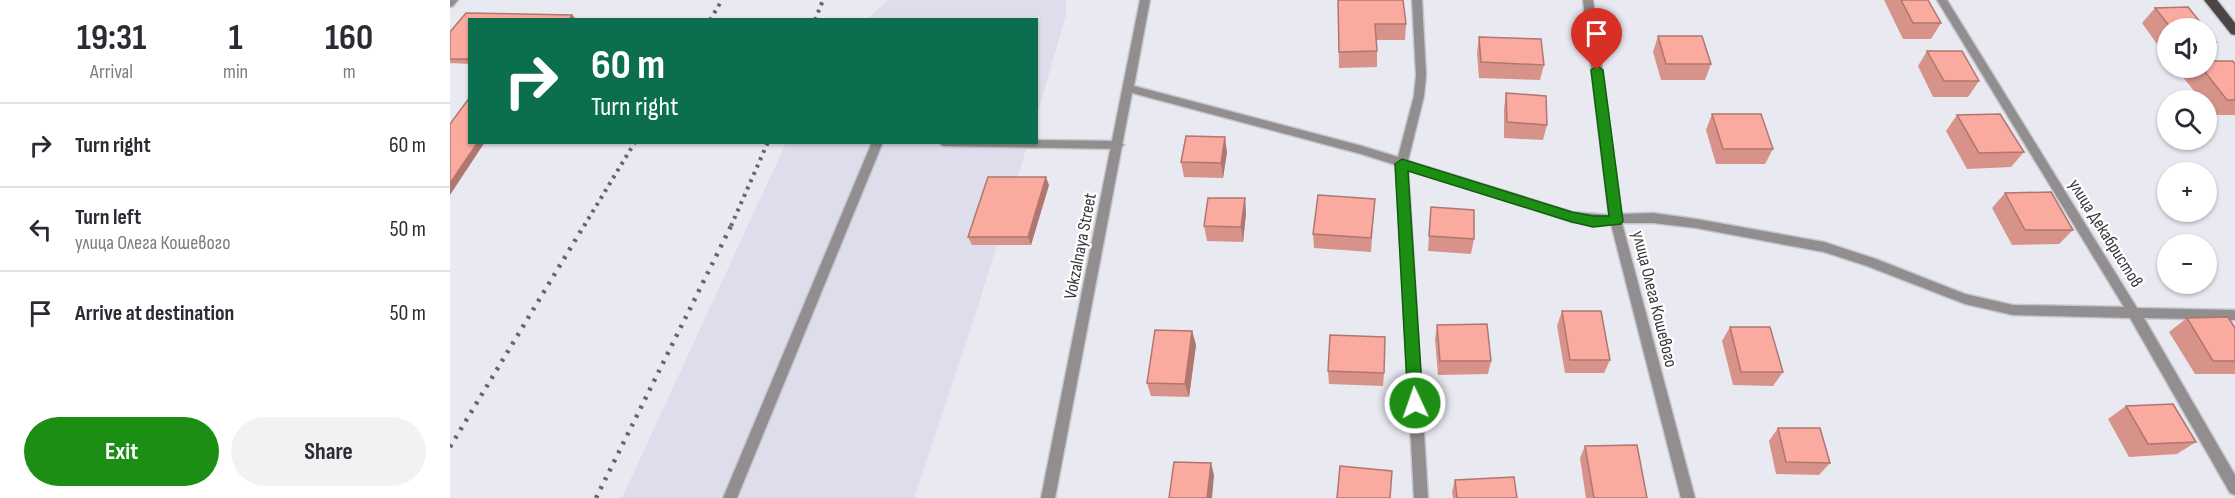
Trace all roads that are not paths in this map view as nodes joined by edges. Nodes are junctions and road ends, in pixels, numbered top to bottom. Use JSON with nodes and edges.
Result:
{"nodes":[{"id":1,"x":453,"y":0,"type":"edge"},
{"id":2,"x":1145,"y":0,"type":"edge"},
{"id":3,"x":1417,"y":0,"type":"edge"},
{"id":4,"x":1588,"y":0,"type":"edge"},
{"id":5,"x":1942,"y":0,"type":"edge"},
{"id":6,"x":2210,"y":0,"type":"edge"},
{"id":7,"x":450,"y":4,"type":"edge"},
{"id":8,"x":2235,"y":31,"type":"edge"},
{"id":9,"x":1128,"y":88,"type":"junction"},
{"id":10,"x":877,"y":144,"type":"edge"},
{"id":11,"x":1038,"y":144,"type":"edge"},
{"id":12,"x":1118,"y":145,"type":"junction"},
{"id":13,"x":1402,"y":164,"type":"junction"},
{"id":14,"x":1616,"y":221,"type":"junction"},
{"id":15,"x":2134,"y":313,"type":"junction"},
{"id":16,"x":2235,"y":315,"type":"edge"},
{"id":17,"x":2235,"y":488,"type":"edge"},
{"id":18,"x":730,"y":498,"type":"edge"},
{"id":19,"x":1048,"y":498,"type":"edge"},
{"id":20,"x":1421,"y":498,"type":"edge"},
{"id":21,"x":1688,"y":498,"type":"edge"}],
"edges":[{"from":1,"to":7,"type":"street"},
{"from":2,"to":9,"type":"street","name":"Vokzalnaya Street"},
{"from":3,"to":13,"type":"street"},
{"from":4,"to":14,"type":"street","name":"улица Олега Кошевого"},
{"from":5,"to":15,"type":"street","name":"улица Декабристов"},
{"from":6,"to":8,"type":"main road"},
{"from":9,"to":12,"type":"street","name":"Vokzalnaya Street"},
{"from":9,"to":13,"type":"street"},
{"from":10,"to":18,"type":"street"},
{"from":11,"to":12,"type":"street"},
{"from":12,"to":19,"type":"street","name":"Vokzalnaya Street"},
{"from":13,"to":14,"type":"street"},
{"from":13,"to":20,"type":"street"},
{"from":14,"to":15,"type":"street"},
{"from":14,"to":21,"type":"street","name":"улица Олега Кошевого"},
{"from":15,"to":16,"type":"street"},
{"from":15,"to":17,"type":"street","name":"улица Декабристов"}]}
